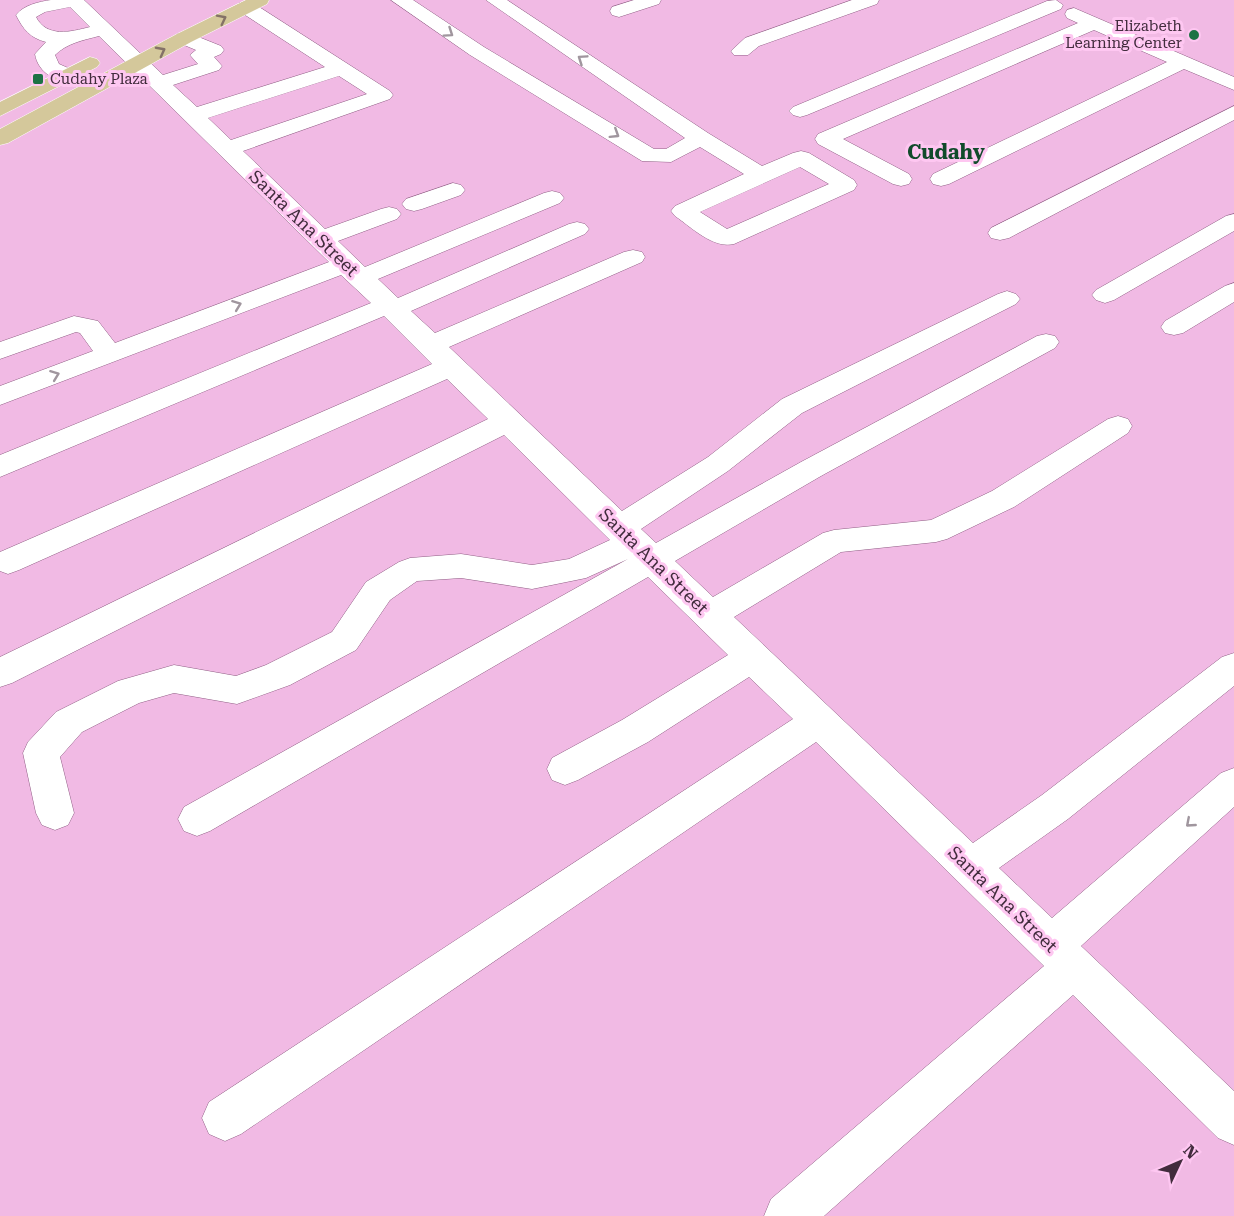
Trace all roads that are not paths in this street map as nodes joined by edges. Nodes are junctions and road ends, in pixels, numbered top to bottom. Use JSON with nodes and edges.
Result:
{"nodes":[{"id":1,"x":221,"y":0,"type":"edge"},
{"id":2,"x":400,"y":0,"type":"edge"},
{"id":3,"x":495,"y":0,"type":"edge"},
{"id":4,"x":652,"y":0,"type":"edge"},
{"id":5,"x":870,"y":0,"type":"edge"},
{"id":6,"x":81,"y":2,"type":"edge"},
{"id":7,"x":253,"y":3,"type":"edge"},
{"id":8,"x":1048,"y":3,"type":"edge"},
{"id":9,"x":618,"y":11,"type":"dead end"},
{"id":10,"x":1094,"y":23,"type":"junction"},
{"id":11,"x":103,"y":29,"type":"junction"},
{"id":12,"x":178,"y":31,"type":"junction"},
{"id":13,"x":71,"y":38,"type":"junction"},
{"id":14,"x":131,"y":44,"type":"junction"},
{"id":15,"x":741,"y":51,"type":"dead end"},
{"id":16,"x":1183,"y":62,"type":"junction"},
{"id":17,"x":342,"y":68,"type":"junction"},
{"id":18,"x":148,"y":73,"type":"junction"},
{"id":19,"x":68,"y":75,"type":"junction"},
{"id":20,"x":1234,"y":84,"type":"edge"},
{"id":21,"x":0,"y":110,"type":"edge"},
{"id":22,"x":800,"y":111,"type":"dead end"},
{"id":23,"x":1234,"y":112,"type":"edge"},
{"id":24,"x":192,"y":116,"type":"junction"},
{"id":25,"x":0,"y":138,"type":"edge"},
{"id":26,"x":700,"y":138,"type":"junction"},
{"id":27,"x":227,"y":149,"type":"junction"},
{"id":28,"x":761,"y":175,"type":"junction"},
{"id":29,"x":901,"y":179,"type":"dead end"},
{"id":30,"x":941,"y":179,"type":"dead end"},
{"id":31,"x":453,"y":190,"type":"dead end"},
{"id":32,"x":552,"y":198,"type":"dead end"},
{"id":33,"x":414,"y":204,"type":"dead end"},
{"id":34,"x":389,"y":214,"type":"dead end"},
{"id":35,"x":1234,"y":221,"type":"edge"},
{"id":36,"x":577,"y":229,"type":"dead end"},
{"id":37,"x":1000,"y":233,"type":"dead end"},
{"id":38,"x":320,"y":239,"type":"junction"},
{"id":39,"x":633,"y":257,"type":"dead end"},
{"id":40,"x":354,"y":271,"type":"junction"},
{"id":41,"x":1234,"y":291,"type":"edge"},
{"id":42,"x":1105,"y":295,"type":"dead end"},
{"id":43,"x":1007,"y":299,"type":"dead end"},
{"id":44,"x":391,"y":307,"type":"junction"},
{"id":45,"x":1174,"y":327,"type":"dead end"},
{"id":46,"x":1046,"y":342,"type":"dead end"},
{"id":47,"x":0,"y":351,"type":"edge"},
{"id":48,"x":109,"y":354,"type":"junction"},
{"id":49,"x":441,"y":356,"type":"junction"},
{"id":50,"x":0,"y":396,"type":"edge"},
{"id":51,"x":509,"y":421,"type":"junction"},
{"id":52,"x":1118,"y":426,"type":"dead end"},
{"id":53,"x":0,"y":467,"type":"edge"},
{"id":54,"x":635,"y":543,"type":"junction"},
{"id":55,"x":8,"y":562,"type":"dead end"},
{"id":56,"x":710,"y":615,"type":"junction"},
{"id":57,"x":753,"y":657,"type":"junction"},
{"id":58,"x":1234,"y":667,"type":"edge"},
{"id":59,"x":0,"y":673,"type":"edge"},
{"id":60,"x":819,"y":721,"type":"junction"},
{"id":61,"x":565,"y":769,"type":"dead end"},
{"id":62,"x":1234,"y":784,"type":"edge"},
{"id":63,"x":55,"y":813,"type":"dead end"},
{"id":64,"x":197,"y":819,"type":"dead end"},
{"id":65,"x":970,"y":867,"type":"junction"},
{"id":66,"x":1063,"y":956,"type":"junction"},
{"id":67,"x":225,"y":1118,"type":"dead end"},
{"id":68,"x":1234,"y":1122,"type":"edge"},
{"id":69,"x":788,"y":1216,"type":"edge"}],
"edges":[{"from":1,"to":12,"type":"main road"},
{"from":2,"to":26,"type":"street","one_way":true},
{"from":26,"to":3,"type":"street","one_way":true},
{"from":4,"to":9,"type":"street"},
{"from":5,"to":15,"type":"street"},
{"from":6,"to":11,"type":"street","name":"Santa Ana Street"},
{"from":6,"to":13,"type":"street"},
{"from":12,"to":7,"type":"main road","one_way":true},
{"from":7,"to":17,"type":"street"},
{"from":8,"to":10,"type":"street"},
{"from":8,"to":22,"type":"street"},
{"from":10,"to":16,"type":"street"},
{"from":10,"to":29,"type":"street"},
{"from":11,"to":13,"type":"street"},
{"from":11,"to":14,"type":"street","name":"Santa Ana Street"},
{"from":18,"to":12,"type":"main road","one_way":true},
{"from":12,"to":18,"type":"street"},
{"from":13,"to":19,"type":"street"},
{"from":14,"to":18,"type":"street","name":"Santa Ana Street"},
{"from":14,"to":19,"type":"main road"},
{"from":16,"to":20,"type":"street"},
{"from":16,"to":30,"type":"street"},
{"from":17,"to":24,"type":"street"},
{"from":17,"to":27,"type":"street"},
{"from":18,"to":24,"type":"street","name":"Santa Ana Street"},
{"from":18,"to":25,"type":"main road"},
{"from":19,"to":21,"type":"main road"},
{"from":23,"to":37,"type":"street"},
{"from":24,"to":27,"type":"street","name":"Santa Ana Street"},
{"from":26,"to":28,"type":"street"},
{"from":27,"to":38,"type":"street","name":"Santa Ana Street"},
{"from":28,"to":28,"type":"street"},
{"from":31,"to":33,"type":"street"},
{"from":32,"to":40,"type":"street"},
{"from":34,"to":38,"type":"street"},
{"from":35,"to":42,"type":"street"},
{"from":36,"to":44,"type":"street"},
{"from":38,"to":40,"type":"street","name":"Santa Ana Street"},
{"from":39,"to":49,"type":"street"},
{"from":40,"to":44,"type":"street","name":"Santa Ana Street"},
{"from":48,"to":40,"type":"street","one_way":true},
{"from":41,"to":45,"type":"street"},
{"from":43,"to":54,"type":"street"},
{"from":44,"to":49,"type":"street","name":"Santa Ana Street"},
{"from":44,"to":53,"type":"street"},
{"from":46,"to":54,"type":"street"},
{"from":47,"to":48,"type":"street"},
{"from":50,"to":48,"type":"street","one_way":true},
{"from":49,"to":51,"type":"street","name":"Santa Ana Street"},
{"from":49,"to":55,"type":"street"},
{"from":51,"to":54,"type":"street","name":"Santa Ana Street"},
{"from":51,"to":59,"type":"street"},
{"from":52,"to":56,"type":"street"},
{"from":54,"to":56,"type":"street","name":"Santa Ana Street"},
{"from":54,"to":63,"type":"street"},
{"from":54,"to":64,"type":"street"},
{"from":56,"to":57,"type":"street","name":"Santa Ana Street"},
{"from":57,"to":60,"type":"street","name":"Santa Ana Street"},
{"from":57,"to":61,"type":"street"},
{"from":58,"to":65,"type":"street"},
{"from":60,"to":65,"type":"street","name":"Santa Ana Street"},
{"from":60,"to":67,"type":"street"},
{"from":62,"to":66,"type":"street","one_way":true},
{"from":65,"to":66,"type":"street","name":"Santa Ana Street"},
{"from":66,"to":68,"type":"street","name":"Santa Ana Street"},
{"from":66,"to":69,"type":"street"}]}
